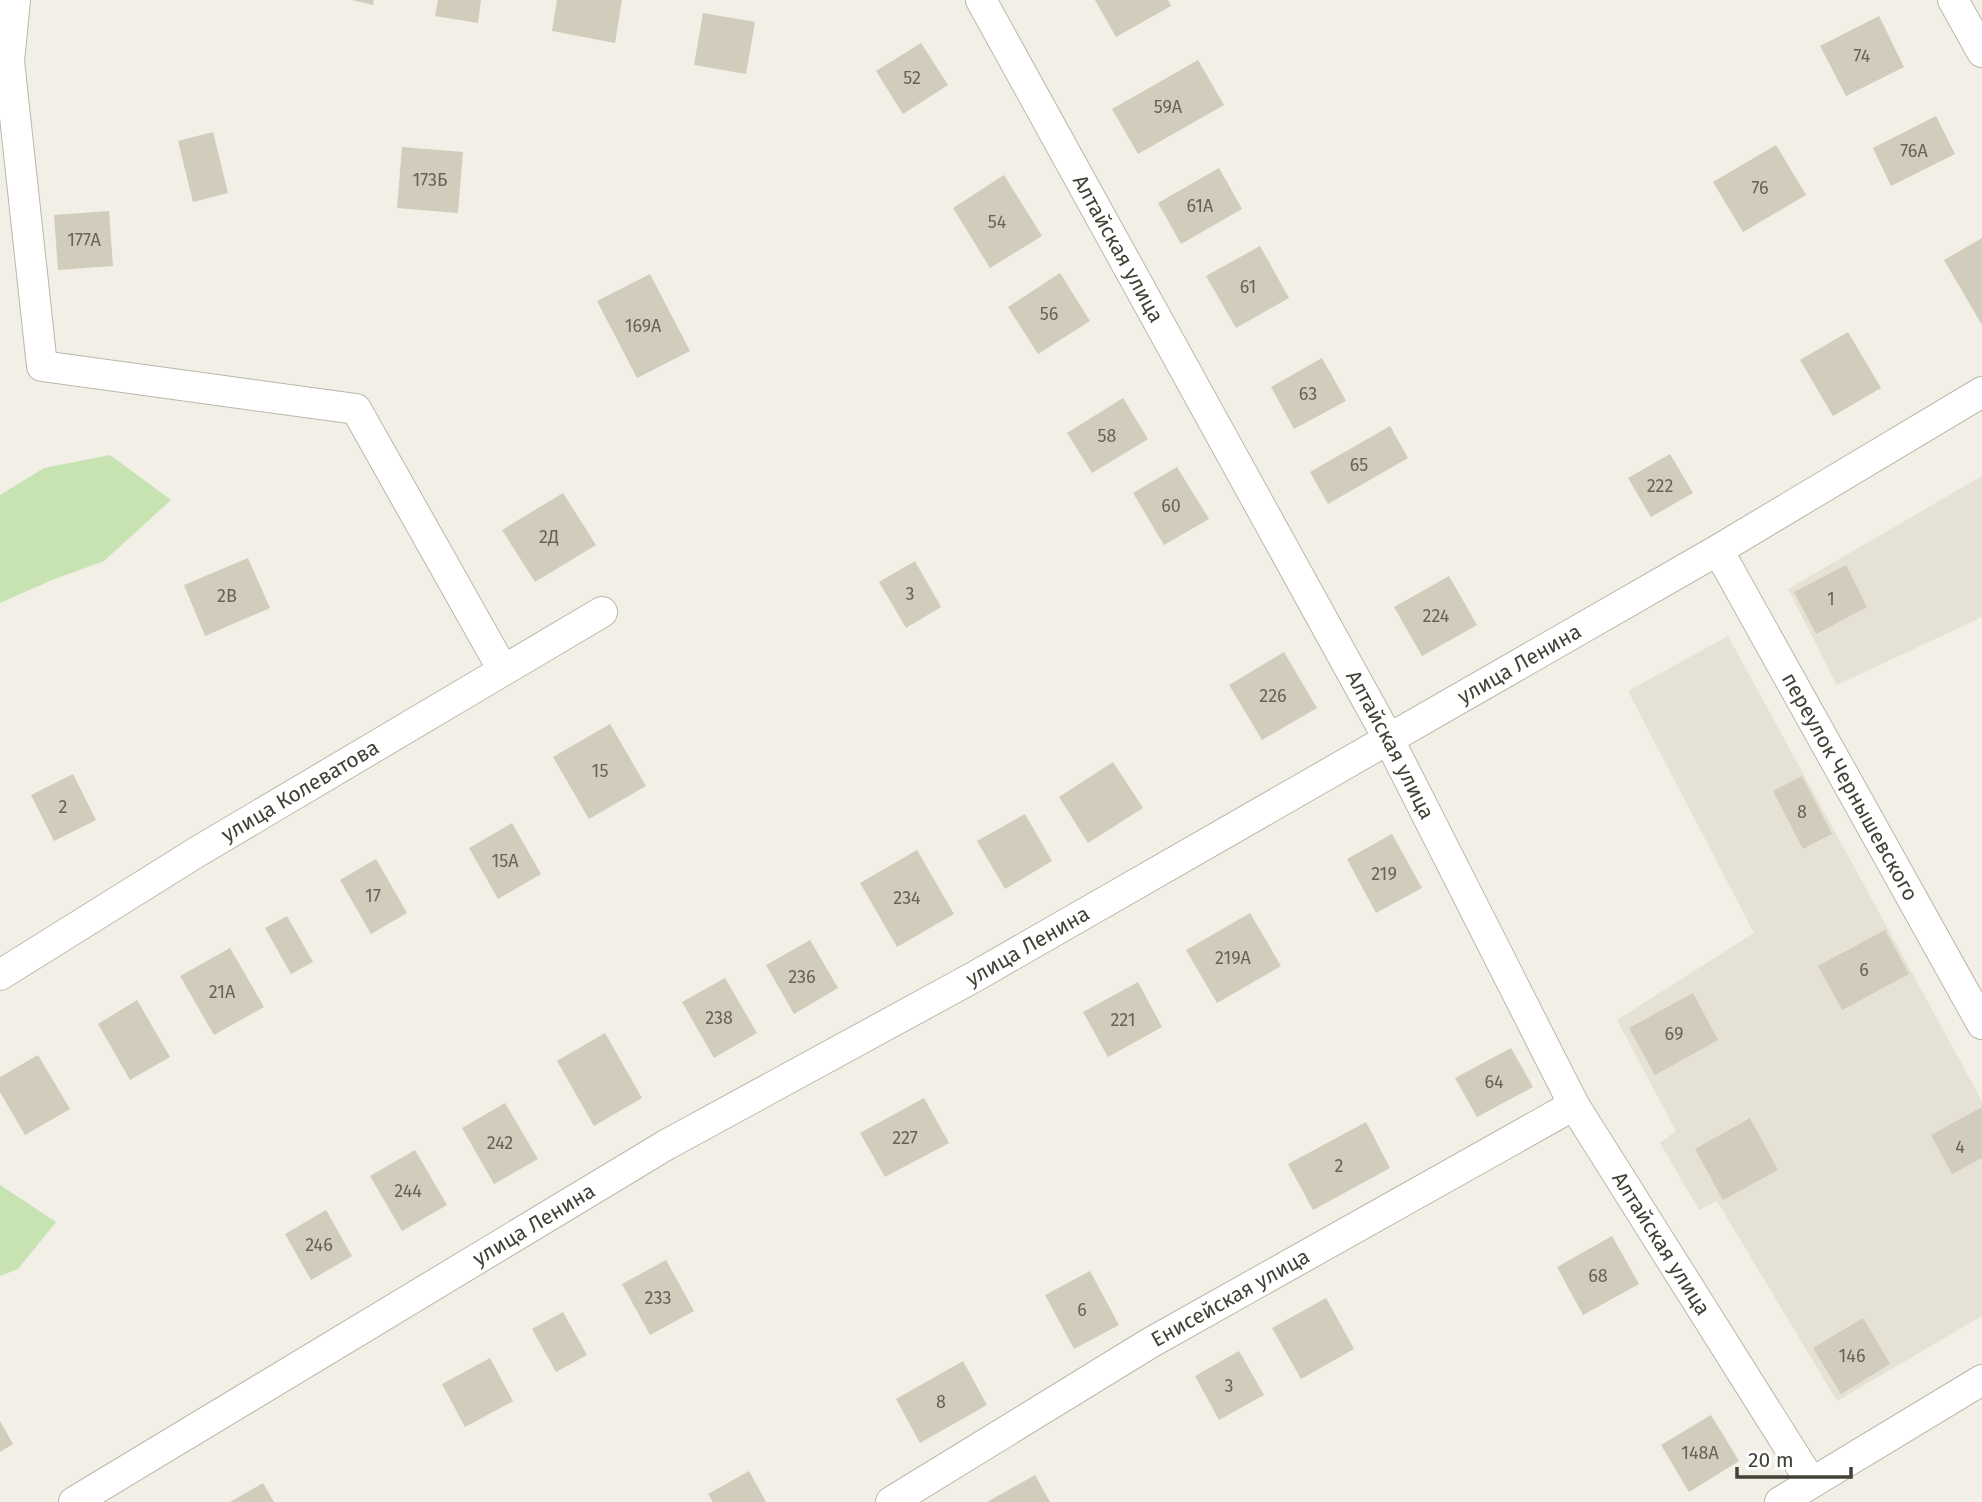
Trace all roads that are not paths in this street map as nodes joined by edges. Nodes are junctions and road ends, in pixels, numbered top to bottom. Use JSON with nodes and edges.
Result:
{"nodes":[{"id":1,"x":15,"y":0,"type":"edge"},
{"id":2,"x":981,"y":0,"type":"edge"},
{"id":3,"x":1953,"y":0,"type":"edge"},
{"id":4,"x":1982,"y":52,"type":"edge"},
{"id":5,"x":5,"y":62,"type":"edge"},
{"id":6,"x":1982,"y":391,"type":"edge"},
{"id":7,"x":1718,"y":550,"type":"junction"},
{"id":8,"x":602,"y":612,"type":"dead end"},
{"id":9,"x":503,"y":670,"type":"junction"},
{"id":10,"x":1388,"y":738,"type":"junction"},
{"id":11,"x":0,"y":975,"type":"edge"},
{"id":12,"x":1982,"y":1024,"type":"edge"},
{"id":13,"x":1574,"y":1105,"type":"junction"},
{"id":14,"x":1982,"y":1380,"type":"edge"},
{"id":15,"x":1811,"y":1482,"type":"junction"},
{"id":16,"x":74,"y":1502,"type":"edge"},
{"id":17,"x":891,"y":1502,"type":"edge"},
{"id":18,"x":1780,"y":1502,"type":"edge"}],
"edges":[{"from":1,"to":5,"type":"street"},
{"from":2,"to":10,"type":"street","name":"Алтайская улица"},
{"from":3,"to":4,"type":"street"},
{"from":5,"to":9,"type":"street"},
{"from":6,"to":7,"type":"street","name":"улица Ленина"},
{"from":7,"to":10,"type":"street","name":"улица Ленина"},
{"from":7,"to":12,"type":"street","name":"переулок Чернышевского"},
{"from":8,"to":9,"type":"street","name":"улица Колеватова"},
{"from":9,"to":11,"type":"street","name":"улица Колеватова"},
{"from":10,"to":13,"type":"street","name":"Алтайская улица"},
{"from":10,"to":16,"type":"street","name":"улица Ленина"},
{"from":13,"to":15,"type":"street","name":"Алтайская улица"},
{"from":13,"to":17,"type":"street","name":"Енисейская улица"},
{"from":14,"to":15,"type":"street"},
{"from":15,"to":18,"type":"street"}]}
